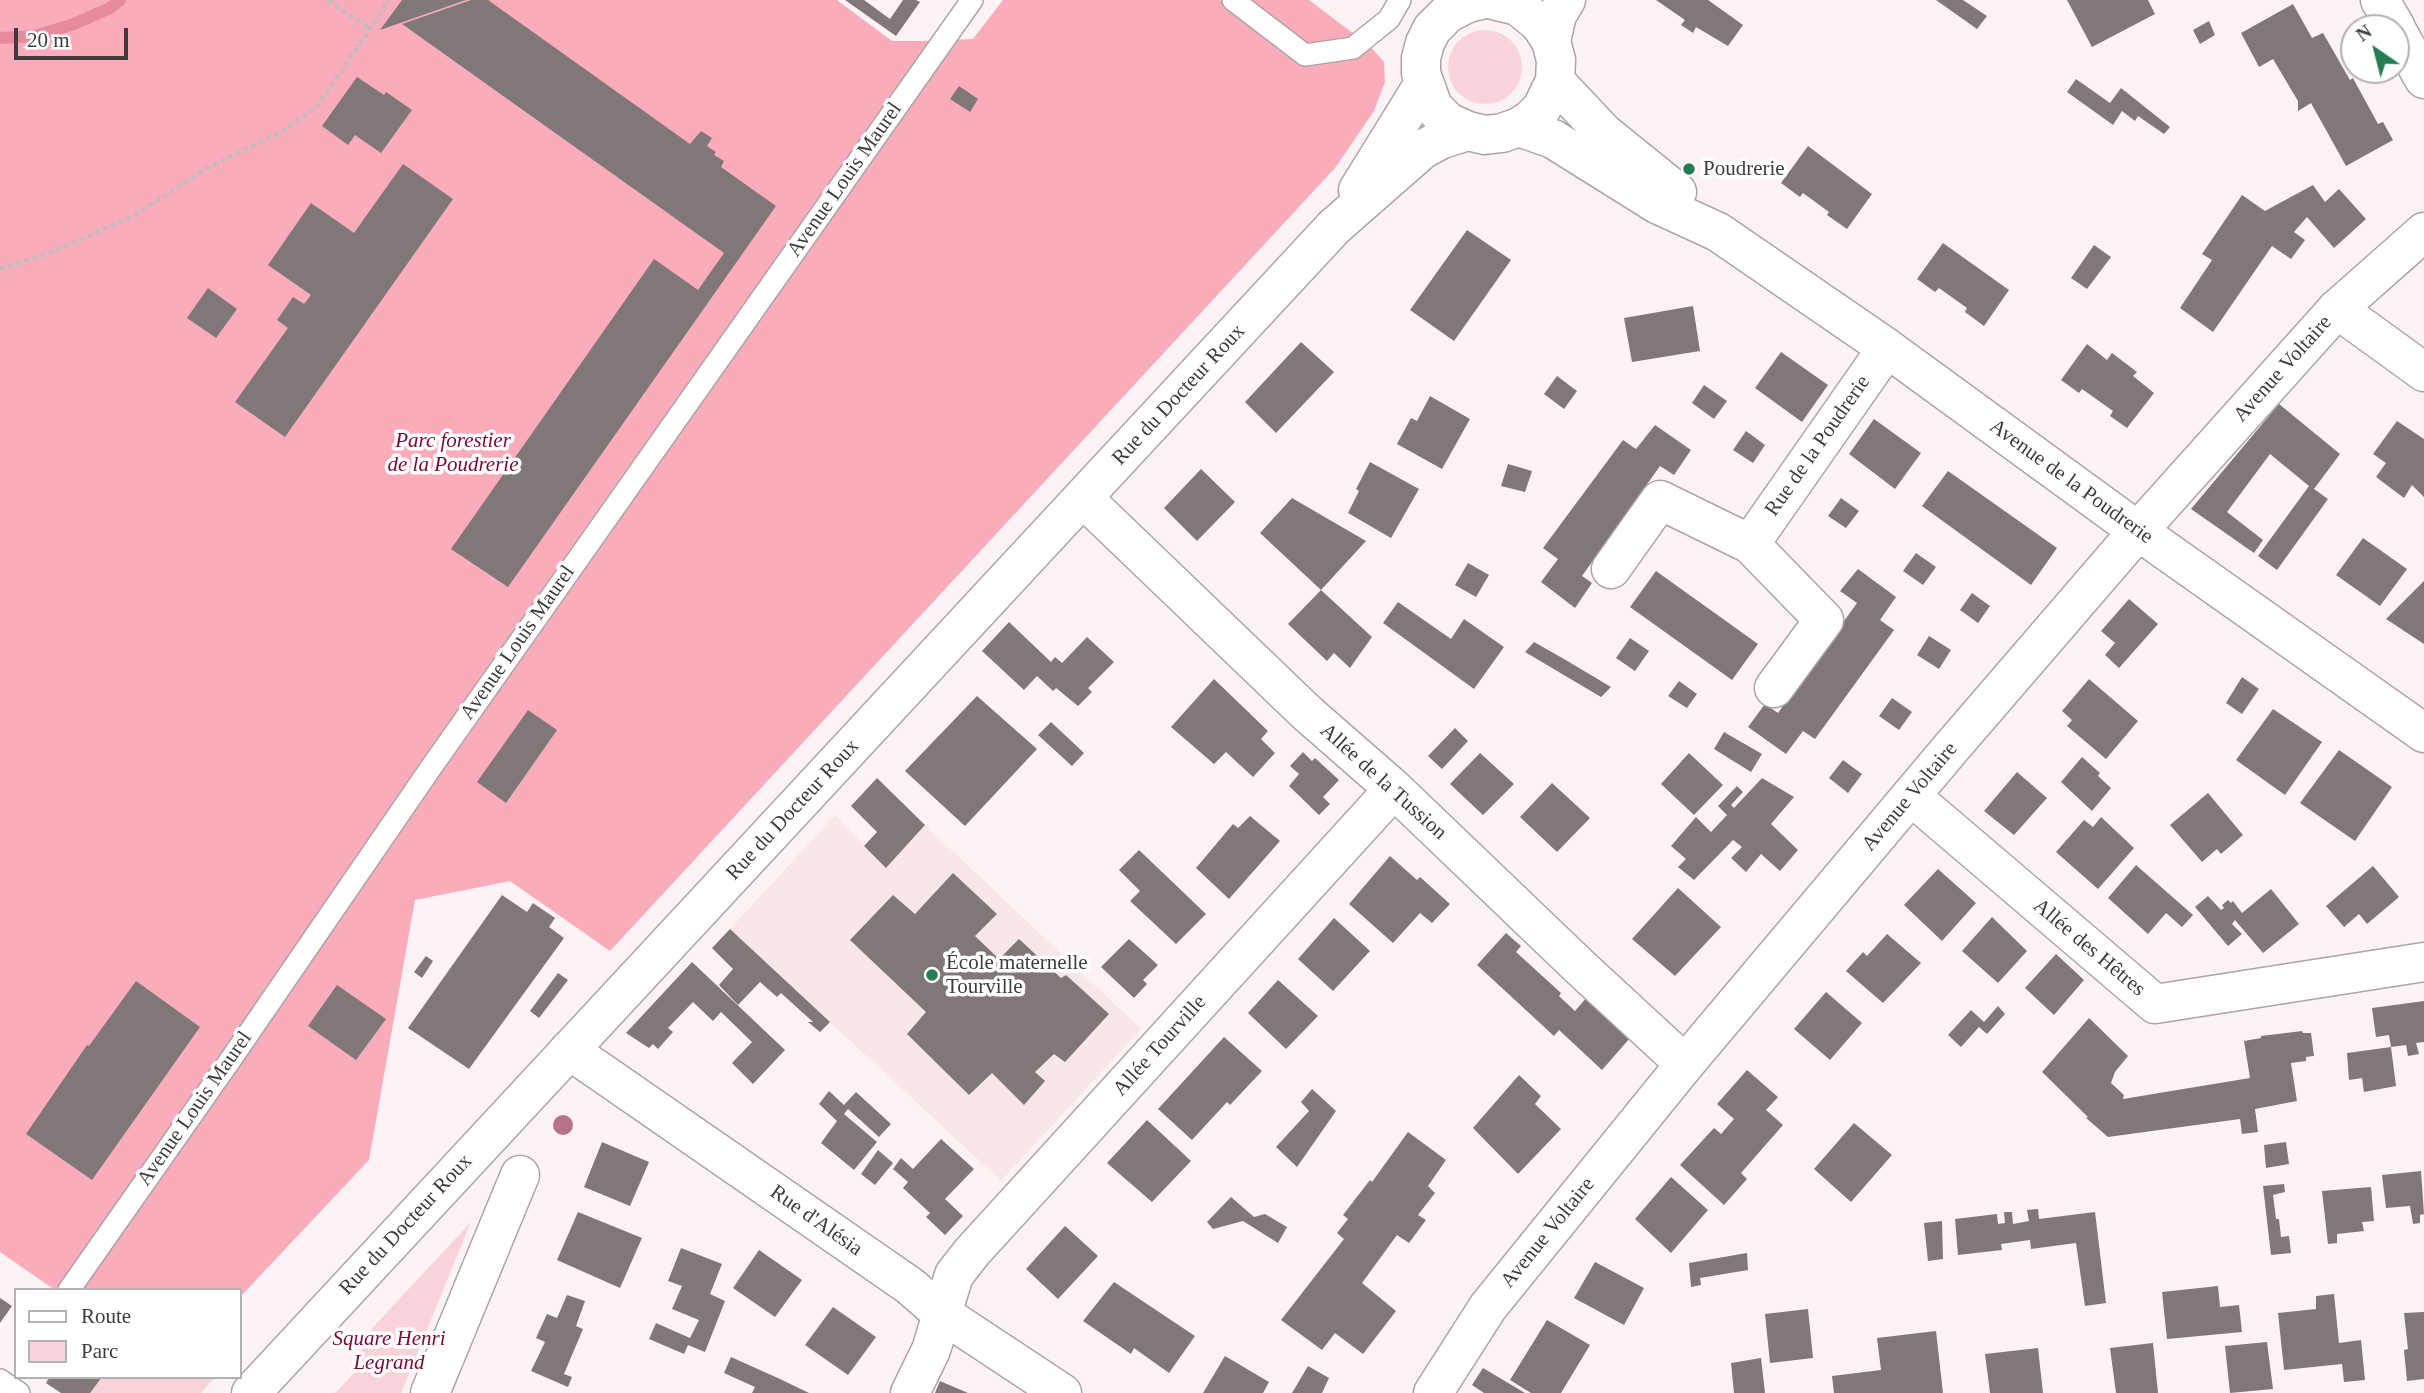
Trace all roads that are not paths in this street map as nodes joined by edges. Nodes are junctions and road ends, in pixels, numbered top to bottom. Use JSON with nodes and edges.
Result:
{"nodes":[{"id":1,"x":972,"y":0,"type":"edge"},
{"id":2,"x":1233,"y":0,"type":"edge"},
{"id":3,"x":1481,"y":0,"type":"edge"},
{"id":4,"x":1493,"y":0,"type":"edge"},
{"id":5,"x":1503,"y":0,"type":"edge"},
{"id":6,"x":1566,"y":0,"type":"edge"},
{"id":7,"x":1399,"y":2,"type":"edge"},
{"id":8,"x":1432,"y":29,"type":"junction"},
{"id":9,"x":1551,"y":41,"type":"junction"},
{"id":10,"x":2410,"y":54,"type":"edge"},
{"id":11,"x":2424,"y":79,"type":"edge"},
{"id":12,"x":1555,"y":80,"type":"junction"},
{"id":13,"x":1423,"y":85,"type":"junction"},
{"id":14,"x":1519,"y":127,"type":"junction"},
{"id":15,"x":1468,"y":131,"type":"junction"},
{"id":16,"x":1334,"y":227,"type":"junction"},
{"id":17,"x":1718,"y":232,"type":"junction"},
{"id":18,"x":2424,"y":232,"type":"edge"},
{"id":19,"x":2337,"y":309,"type":"junction"},
{"id":20,"x":1887,"y":348,"type":"junction"},
{"id":21,"x":2424,"y":372,"type":"edge"},
{"id":22,"x":1083,"y":498,"type":"junction"},
{"id":23,"x":2138,"y":531,"type":"junction"},
{"id":24,"x":1750,"y":544,"type":"junction"},
{"id":25,"x":1611,"y":569,"type":"dead end"},
{"id":26,"x":1774,"y":688,"type":"dead end"},
{"id":27,"x":2424,"y":733,"type":"edge"},
{"id":28,"x":1394,"y":789,"type":"junction"},
{"id":29,"x":1911,"y":796,"type":"junction"},
{"id":30,"x":2424,"y":962,"type":"edge"},
{"id":31,"x":569,"y":1050,"type":"junction"},
{"id":32,"x":1685,"y":1064,"type":"junction"},
{"id":33,"x":520,"y":1175,"type":"dead end"},
{"id":34,"x":70,"y":1288,"type":"edge"},
{"id":35,"x":941,"y":1313,"type":"junction"},
{"id":36,"x":251,"y":1393,"type":"edge"},
{"id":37,"x":430,"y":1393,"type":"edge"},
{"id":38,"x":910,"y":1393,"type":"edge"},
{"id":39,"x":1062,"y":1393,"type":"edge"},
{"id":40,"x":1433,"y":1393,"type":"edge"}],
"edges":[{"from":1,"to":34,"type":"lane","name":"Avenue Louis Maurel"},
{"from":2,"to":7,"type":"lane"},
{"from":3,"to":8,"type":"street"},
{"from":4,"to":5,"type":"street"},
{"from":5,"to":9,"type":"street"},
{"from":6,"to":9,"type":"street"},
{"from":7,"to":8,"type":"lane"},
{"from":8,"to":13,"type":"street"},
{"from":9,"to":12,"type":"street"},
{"from":10,"to":11,"type":"street"},
{"from":12,"to":14,"type":"street"},
{"from":12,"to":17,"type":"street","name":"Avenue de la Poudrerie"},
{"from":13,"to":15,"type":"street"},
{"from":13,"to":16,"type":"street","name":"Rue du Docteur Roux"},
{"from":14,"to":15,"type":"street"},
{"from":14,"to":17,"type":"street","name":"Avenue de la Poudrerie"},
{"from":15,"to":16,"type":"street","name":"Rue du Docteur Roux"},
{"from":16,"to":22,"type":"street","name":"Rue du Docteur Roux"},
{"from":17,"to":20,"type":"street","name":"Avenue de la Poudrerie"},
{"from":18,"to":19,"type":"street","name":"Avenue Voltaire"},
{"from":19,"to":21,"type":"street"},
{"from":19,"to":23,"type":"street","name":"Avenue Voltaire"},
{"from":20,"to":23,"type":"street","name":"Avenue de la Poudrerie"},
{"from":20,"to":24,"type":"street","name":"Rue de la Poudrerie"},
{"from":22,"to":28,"type":"street","name":"Allée de la Tussion"},
{"from":22,"to":31,"type":"street","name":"Rue du Docteur Roux"},
{"from":23,"to":27,"type":"street","name":"Avenue de la Poudrerie"},
{"from":23,"to":29,"type":"street","name":"Avenue Voltaire"},
{"from":24,"to":25,"type":"street"},
{"from":24,"to":26,"type":"street"},
{"from":28,"to":32,"type":"street","name":"Allée de la Tussion"},
{"from":28,"to":35,"type":"street","name":"Allée Tourville"},
{"from":29,"to":30,"type":"street","name":"Allée des Hêtres"},
{"from":29,"to":32,"type":"street","name":"Avenue Voltaire"},
{"from":31,"to":35,"type":"street","name":"Rue d'Alésia"},
{"from":31,"to":36,"type":"street","name":"Rue du Docteur Roux"},
{"from":32,"to":40,"type":"street","name":"Avenue Voltaire"},
{"from":33,"to":37,"type":"street"},
{"from":35,"to":38,"type":"street","name":"Allée Tourville"},
{"from":35,"to":39,"type":"street","name":"Rue d'Alésia"}]}
